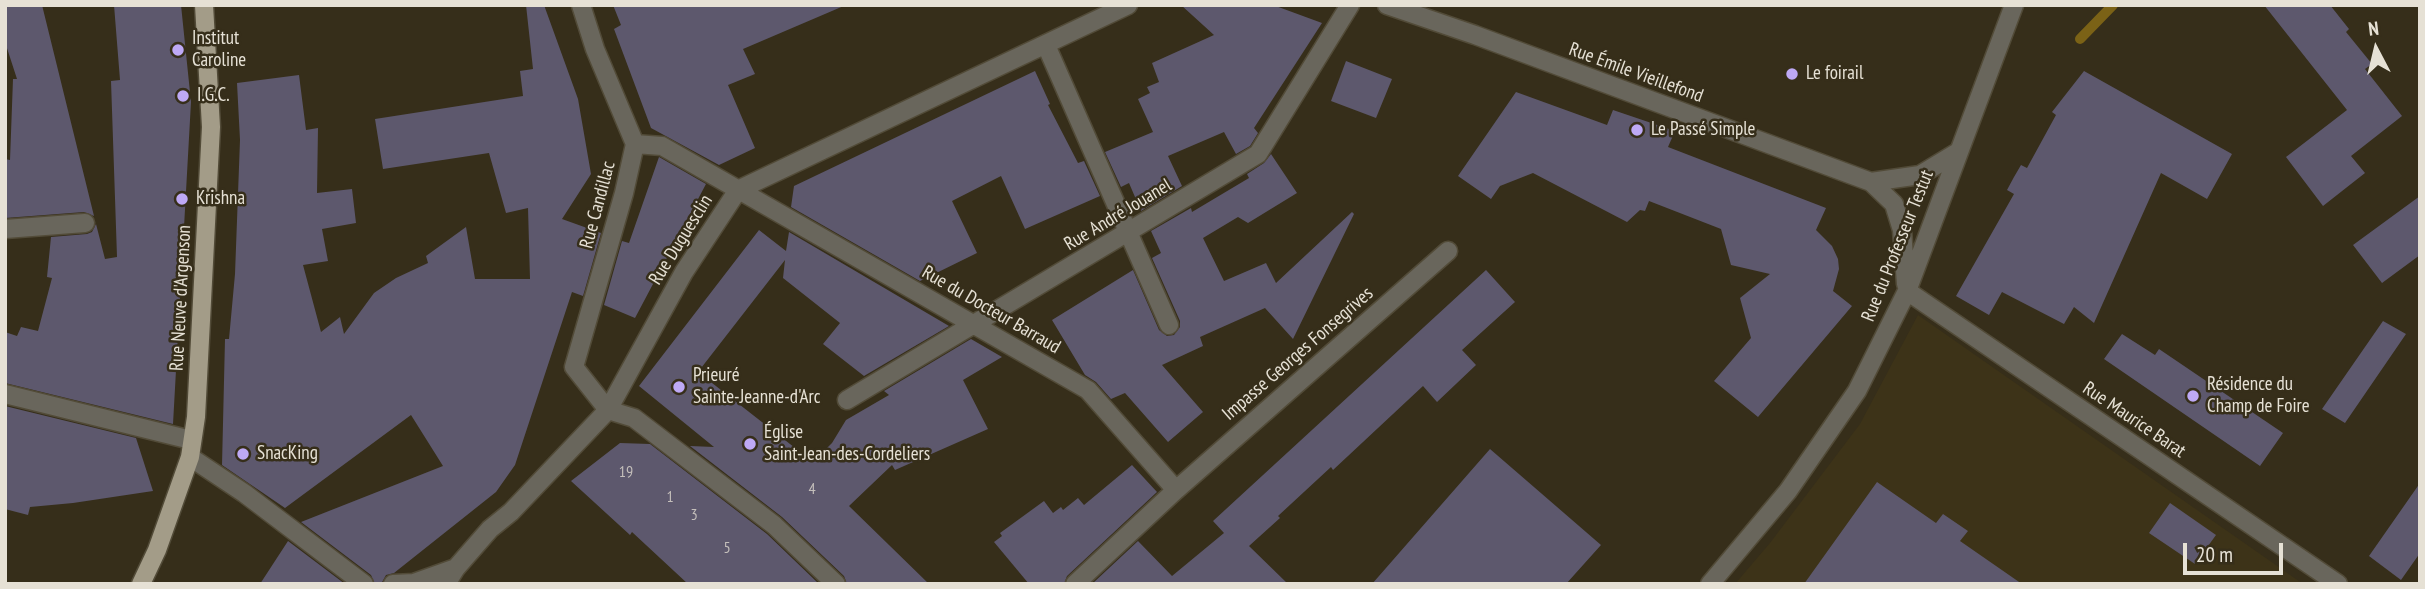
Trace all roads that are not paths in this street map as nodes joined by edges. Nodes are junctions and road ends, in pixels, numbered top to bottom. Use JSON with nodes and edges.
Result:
{"nodes":[{"id":1,"x":204,"y":5,"type":"edge"},
{"id":2,"x":581,"y":5,"type":"edge"},
{"id":3,"x":1128,"y":5,"type":"edge"},
{"id":4,"x":1350,"y":5,"type":"edge"},
{"id":5,"x":1387,"y":5,"type":"edge"},
{"id":6,"x":2014,"y":5,"type":"edge"},
{"id":7,"x":1046,"y":45,"type":"junction"},
{"id":8,"x":635,"y":144,"type":"junction"},
{"id":9,"x":1958,"y":152,"type":"junction"},
{"id":10,"x":1871,"y":182,"type":"junction"},
{"id":11,"x":738,"y":190,"type":"junction"},
{"id":12,"x":85,"y":223,"type":"dead end"},
{"id":13,"x":5,"y":229,"type":"edge"},
{"id":14,"x":1128,"y":233,"type":"junction"},
{"id":15,"x":1448,"y":251,"type":"dead end"},
{"id":16,"x":1907,"y":291,"type":"junction"},
{"id":17,"x":974,"y":324,"type":"junction"},
{"id":18,"x":1169,"y":326,"type":"dead end"},
{"id":19,"x":5,"y":394,"type":"edge"},
{"id":20,"x":848,"y":400,"type":"dead end"},
{"id":21,"x":608,"y":410,"type":"junction"},
{"id":22,"x":190,"y":449,"type":"junction"},
{"id":23,"x":1176,"y":489,"type":"junction"},
{"id":24,"x":456,"y":568,"type":"junction"},
{"id":25,"x":141,"y":584,"type":"edge"},
{"id":26,"x":364,"y":584,"type":"edge"},
{"id":27,"x":393,"y":584,"type":"edge"},
{"id":28,"x":446,"y":584,"type":"edge"},
{"id":29,"x":836,"y":584,"type":"edge"},
{"id":30,"x":1075,"y":584,"type":"edge"},
{"id":31,"x":1710,"y":584,"type":"edge"},
{"id":32,"x":2337,"y":584,"type":"edge"}],
"edges":[{"from":1,"to":22,"type":"main road","name":"Rue Neuve d'Argenson"},
{"from":2,"to":8,"type":"street","name":"Rue Candillac"},
{"from":3,"to":7,"type":"street","name":"Rue Duguesclin"},
{"from":4,"to":14,"type":"street","name":"Rue André Jouanel"},
{"from":5,"to":10,"type":"street","name":"Rue Émile Vieillefond"},
{"from":6,"to":9,"type":"street","name":"Rue du Professeur Testut"},
{"from":7,"to":11,"type":"street","name":"Rue Duguesclin"},
{"from":7,"to":14,"type":"street"},
{"from":8,"to":11,"type":"street","name":"Rue du Docteur Barraud"},
{"from":8,"to":21,"type":"street","name":"Rue Candillac"},
{"from":9,"to":10,"type":"street","name":"Rue Émile Vieillefond"},
{"from":9,"to":16,"type":"street","name":"Rue du Professeur Testut"},
{"from":10,"to":16,"type":"street","name":"Rue Émile Vieillefond"},
{"from":11,"to":17,"type":"street","name":"Rue du Docteur Barraud"},
{"from":11,"to":21,"type":"street","name":"Rue Duguesclin"},
{"from":12,"to":13,"type":"street"},
{"from":14,"to":17,"type":"street","name":"Rue André Jouanel"},
{"from":14,"to":18,"type":"street"},
{"from":15,"to":23,"type":"street","name":"Impasse Georges Fonsegrives"},
{"from":16,"to":31,"type":"street","name":"Rue du Professeur Testut"},
{"from":16,"to":32,"type":"street","name":"Rue Maurice Barat"},
{"from":17,"to":20,"type":"street","name":"Rue André Jouanel"},
{"from":17,"to":23,"type":"street","name":"Rue du Docteur Barraud"},
{"from":19,"to":22,"type":"street"},
{"from":21,"to":24,"type":"street","name":"Rue Duguesclin"},
{"from":21,"to":29,"type":"street"},
{"from":22,"to":25,"type":"main road","name":"Rue Neuve d'Argenson"},
{"from":22,"to":26,"type":"street"},
{"from":23,"to":30,"type":"street"},
{"from":24,"to":27,"type":"street"},
{"from":24,"to":28,"type":"street","name":"Rue Duguesclin"}]}
